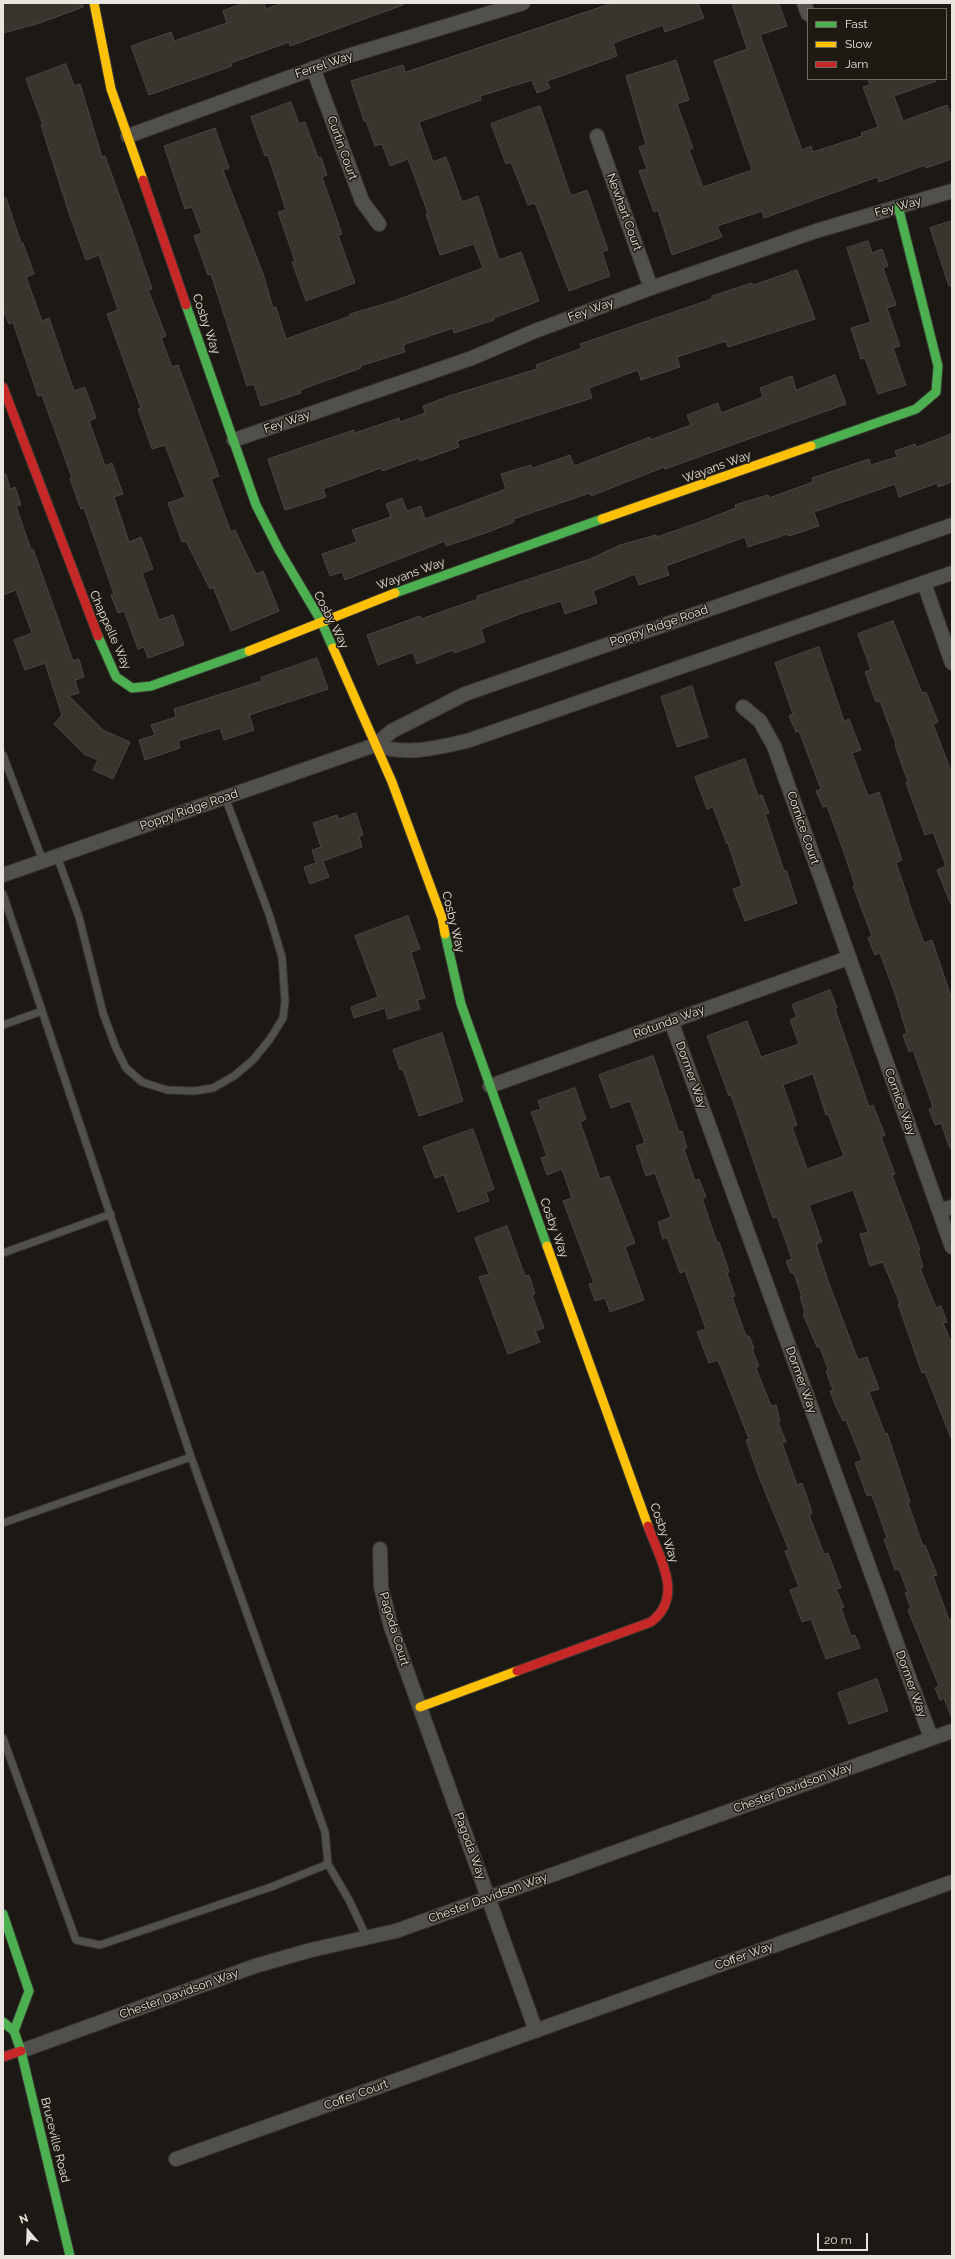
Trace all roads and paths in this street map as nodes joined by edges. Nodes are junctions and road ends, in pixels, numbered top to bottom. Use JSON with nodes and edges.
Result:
{"nodes":[{"id":1,"x":94,"y":3,"type":"edge"},
{"id":2,"x":523,"y":3,"type":"edge"},
{"id":3,"x":313,"y":68,"type":"junction"},
{"id":4,"x":128,"y":136,"type":"junction"},
{"id":5,"x":597,"y":136,"type":"dead end"},
{"id":6,"x":952,"y":191,"type":"edge"},
{"id":7,"x":898,"y":206,"type":"junction"},
{"id":8,"x":379,"y":224,"type":"dead end"},
{"id":9,"x":651,"y":288,"type":"junction"},
{"id":10,"x":3,"y":387,"type":"edge"},
{"id":11,"x":234,"y":440,"type":"junction"},
{"id":12,"x":952,"y":525,"type":"edge"},
{"id":13,"x":952,"y":573,"type":"edge"},
{"id":14,"x":924,"y":583,"type":"junction"},
{"id":15,"x":321,"y":621,"type":"junction"},
{"id":16,"x":952,"y":663,"type":"edge"},
{"id":17,"x":742,"y":707,"type":"dead end"},
{"id":18,"x":375,"y":745,"type":"junction"},
{"id":19,"x":3,"y":755,"type":"edge"},
{"id":20,"x":225,"y":797,"type":"junction"},
{"id":21,"x":57,"y":856,"type":"junction"},
{"id":22,"x":43,"y":861,"type":"junction"},
{"id":23,"x":3,"y":875,"type":"edge"},
{"id":24,"x":3,"y":894,"type":"edge"},
{"id":25,"x":848,"y":958,"type":"junction"},
{"id":26,"x":42,"y":1011,"type":"junction"},
{"id":27,"x":671,"y":1021,"type":"junction"},
{"id":28,"x":3,"y":1025,"type":"edge"},
{"id":29,"x":490,"y":1086,"type":"junction"},
{"id":30,"x":946,"y":1209,"type":"edge"},
{"id":31,"x":111,"y":1214,"type":"junction"},
{"id":32,"x":952,"y":1247,"type":"edge"},
{"id":33,"x":3,"y":1253,"type":"edge"},
{"id":34,"x":191,"y":1458,"type":"junction"},
{"id":35,"x":3,"y":1523,"type":"edge"},
{"id":36,"x":380,"y":1549,"type":"dead end"},
{"id":37,"x":420,"y":1707,"type":"junction"},
{"id":38,"x":952,"y":1731,"type":"edge"},
{"id":39,"x":3,"y":1738,"type":"edge"},
{"id":40,"x":931,"y":1738,"type":"junction"},
{"id":41,"x":328,"y":1864,"type":"junction"},
{"id":42,"x":952,"y":1882,"type":"edge"},
{"id":43,"x":489,"y":1898,"type":"junction"},
{"id":44,"x":3,"y":1914,"type":"edge"},
{"id":45,"x":367,"y":1938,"type":"junction"},
{"id":46,"x":3,"y":2022,"type":"edge"},
{"id":47,"x":14,"y":2031,"type":"junction"},
{"id":48,"x":536,"y":2031,"type":"junction"},
{"id":49,"x":20,"y":2051,"type":"junction"},
{"id":50,"x":3,"y":2057,"type":"edge"},
{"id":51,"x":176,"y":2159,"type":"dead end"},
{"id":52,"x":70,"y":2256,"type":"edge"}],
"edges":[{"from":1,"to":4,"type":"street","name":"Cosby Way"},
{"from":2,"to":3,"type":"street","name":"Ferrel Way"},
{"from":3,"to":4,"type":"street","name":"Ferrel Way"},
{"from":3,"to":8,"type":"street","name":"Curtin Court"},
{"from":4,"to":11,"type":"street","name":"Cosby Way"},
{"from":5,"to":9,"type":"street","name":"Newhart Court"},
{"from":6,"to":7,"type":"street","name":"Fey Way"},
{"from":7,"to":9,"type":"street","name":"Fey Way"},
{"from":7,"to":15,"type":"street","name":"Wayans Way"},
{"from":9,"to":11,"type":"street","name":"Fey Way"},
{"from":10,"to":15,"type":"street","name":"Chappelle Way"},
{"from":11,"to":15,"type":"street","name":"Cosby Way"},
{"from":12,"to":18,"type":"street","name":"Poppy Ridge Road"},
{"from":13,"to":14,"type":"street"},
{"from":14,"to":16,"type":"street"},
{"from":14,"to":18,"type":"street"},
{"from":15,"to":18,"type":"street","name":"Cosby Way"},
{"from":17,"to":25,"type":"street","name":"Cornice Court"},
{"from":18,"to":20,"type":"street","name":"Poppy Ridge Road"},
{"from":18,"to":29,"type":"street","name":"Cosby Way"},
{"from":19,"to":22,"type":"lane"},
{"from":20,"to":21,"type":"street","name":"Poppy Ridge Road"},
{"from":20,"to":21,"type":"lane"},
{"from":21,"to":22,"type":"street","name":"Poppy Ridge Road"},
{"from":22,"to":23,"type":"street","name":"Poppy Ridge Road"},
{"from":24,"to":26,"type":"lane"},
{"from":25,"to":27,"type":"street","name":"Rotunda Way"},
{"from":25,"to":30,"type":"street","name":"Cornice Way"},
{"from":26,"to":28,"type":"lane"},
{"from":26,"to":31,"type":"lane"},
{"from":27,"to":29,"type":"street","name":"Rotunda Way"},
{"from":27,"to":40,"type":"street","name":"Dormer Way"},
{"from":29,"to":37,"type":"street","name":"Cosby Way"},
{"from":30,"to":32,"type":"street","name":"Cornice Way"},
{"from":31,"to":33,"type":"lane"},
{"from":31,"to":34,"type":"lane"},
{"from":34,"to":35,"type":"lane"},
{"from":34,"to":41,"type":"lane"},
{"from":36,"to":37,"type":"street","name":"Pagoda Court"},
{"from":37,"to":43,"type":"street","name":"Pagoda Way"},
{"from":38,"to":40,"type":"street","name":"Chester Davidson Way"},
{"from":39,"to":41,"type":"lane"},
{"from":40,"to":43,"type":"street","name":"Chester Davidson Way"},
{"from":41,"to":45,"type":"lane"},
{"from":42,"to":48,"type":"street","name":"Coffer Way"},
{"from":43,"to":45,"type":"street","name":"Chester Davidson Way"},
{"from":43,"to":48,"type":"street","name":"Pagoda Way"},
{"from":44,"to":47,"type":"street"},
{"from":45,"to":49,"type":"street","name":"Chester Davidson Way"},
{"from":46,"to":47,"type":"street"},
{"from":47,"to":49,"type":"street","name":"Bruceville Road"},
{"from":48,"to":51,"type":"street","name":"Coffer Court"},
{"from":49,"to":50,"type":"street"},
{"from":49,"to":52,"type":"street","name":"Bruceville Road"}]}
